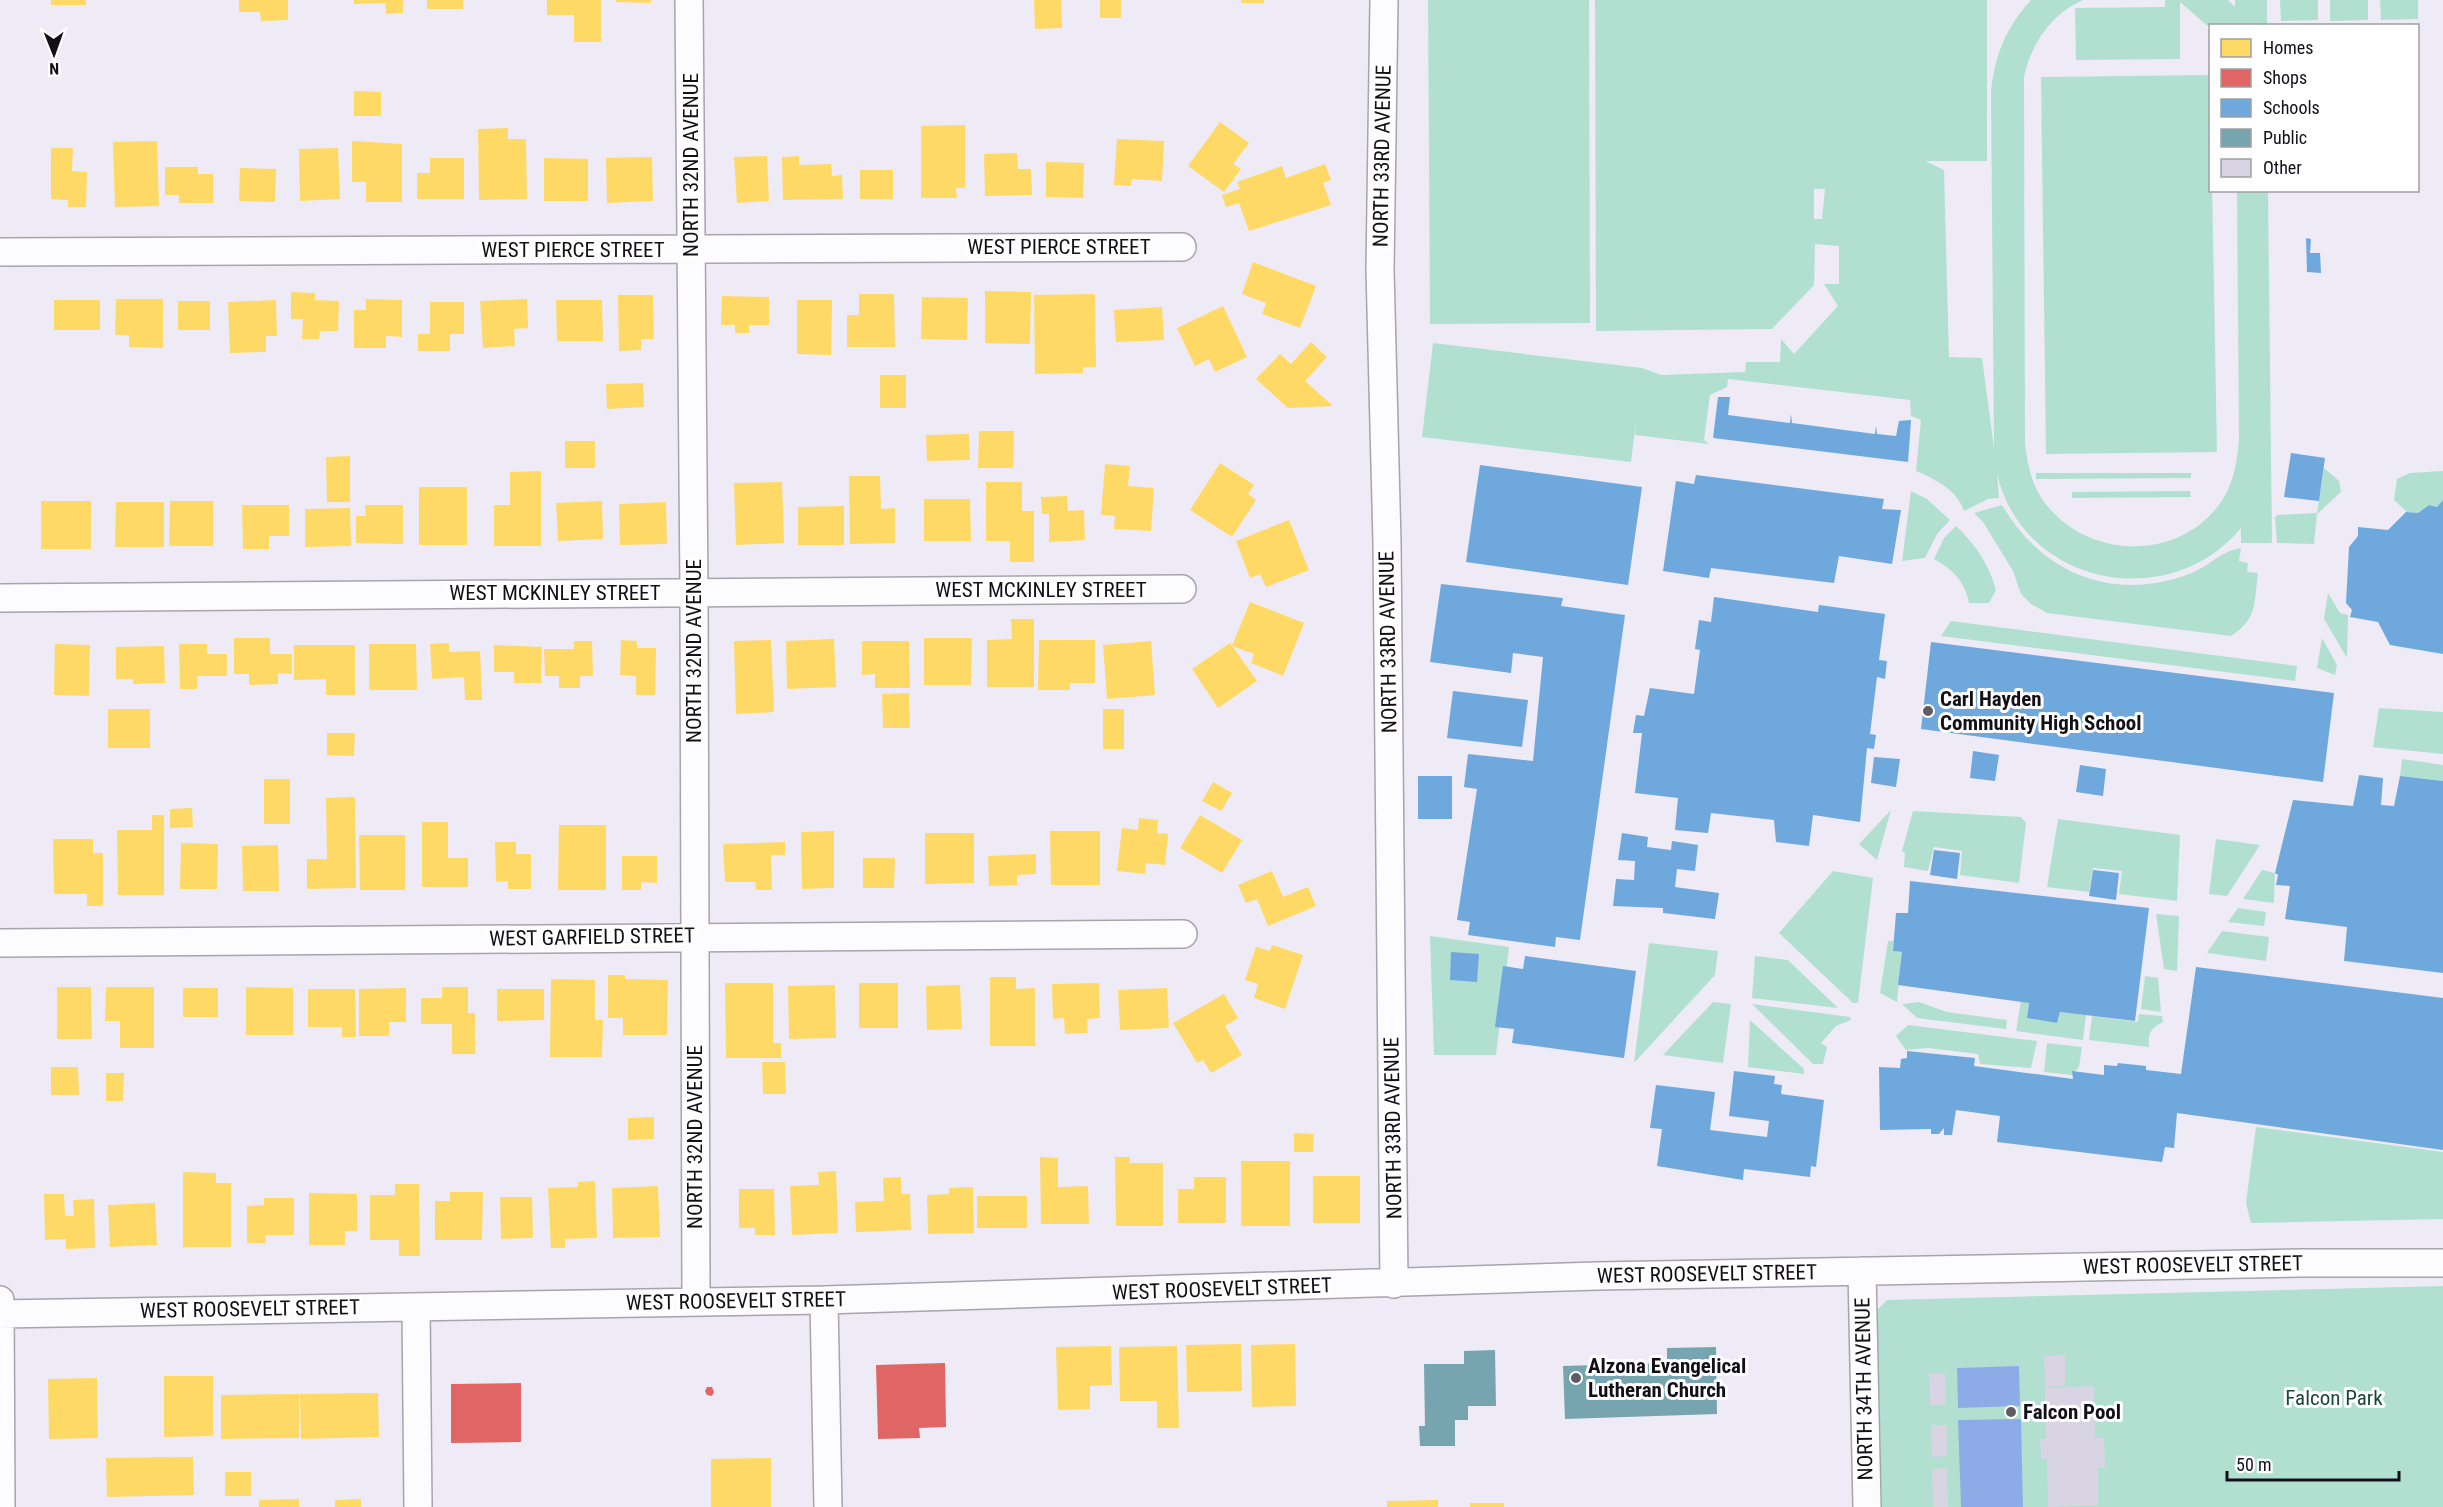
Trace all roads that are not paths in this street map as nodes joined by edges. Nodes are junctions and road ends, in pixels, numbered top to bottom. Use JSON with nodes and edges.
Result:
{"nodes":[{"id":1,"x":689,"y":0,"type":"edge"},
{"id":2,"x":1384,"y":0,"type":"edge"},
{"id":3,"x":1182,"y":247,"type":"dead end"},
{"id":4,"x":691,"y":249,"type":"junction"},
{"id":5,"x":0,"y":252,"type":"edge"},
{"id":6,"x":1182,"y":589,"type":"dead end"},
{"id":7,"x":694,"y":592,"type":"junction"},
{"id":8,"x":0,"y":597,"type":"edge"},
{"id":9,"x":1183,"y":934,"type":"dead end"},
{"id":10,"x":695,"y":936,"type":"junction"},
{"id":11,"x":0,"y":943,"type":"edge"},
{"id":12,"x":2443,"y":1263,"type":"edge"},
{"id":13,"x":1862,"y":1271,"type":"junction"},
{"id":14,"x":1394,"y":1284,"type":"junction"},
{"id":15,"x":0,"y":1300,"type":"edge"},
{"id":16,"x":824,"y":1300,"type":"junction"},
{"id":17,"x":696,"y":1302,"type":"junction"},
{"id":18,"x":416,"y":1307,"type":"junction"},
{"id":19,"x":0,"y":1314,"type":"edge"},
{"id":20,"x":1,"y":1507,"type":"edge"},
{"id":21,"x":418,"y":1507,"type":"edge"},
{"id":22,"x":828,"y":1507,"type":"edge"},
{"id":23,"x":1867,"y":1507,"type":"edge"}],
"edges":[{"from":1,"to":4,"type":"street","name":"NORTH 32ND AVENUE"},
{"from":2,"to":14,"type":"street","name":"NORTH 33RD AVENUE"},
{"from":3,"to":4,"type":"street","name":"WEST PIERCE STREET"},
{"from":4,"to":5,"type":"street","name":"WEST PIERCE STREET"},
{"from":4,"to":7,"type":"street","name":"NORTH 32ND AVENUE"},
{"from":6,"to":7,"type":"street","name":"WEST MCKINLEY STREET"},
{"from":7,"to":8,"type":"street","name":"WEST MCKINLEY STREET"},
{"from":7,"to":10,"type":"street","name":"NORTH 32ND AVENUE"},
{"from":9,"to":10,"type":"street","name":"WEST GARFIELD STREET"},
{"from":10,"to":11,"type":"street","name":"WEST GARFIELD STREET"},
{"from":10,"to":17,"type":"street","name":"NORTH 32ND AVENUE"},
{"from":12,"to":13,"type":"street","name":"WEST ROOSEVELT STREET"},
{"from":13,"to":14,"type":"street","name":"WEST ROOSEVELT STREET"},
{"from":13,"to":23,"type":"street","name":"NORTH 34TH AVENUE"},
{"from":14,"to":16,"type":"street","name":"WEST ROOSEVELT STREET"},
{"from":15,"to":19,"type":"street"},
{"from":16,"to":17,"type":"street","name":"WEST ROOSEVELT STREET"},
{"from":16,"to":22,"type":"street"},
{"from":17,"to":18,"type":"street","name":"WEST ROOSEVELT STREET"},
{"from":18,"to":19,"type":"street","name":"WEST ROOSEVELT STREET"},
{"from":18,"to":21,"type":"street"},
{"from":19,"to":20,"type":"street"}]}
